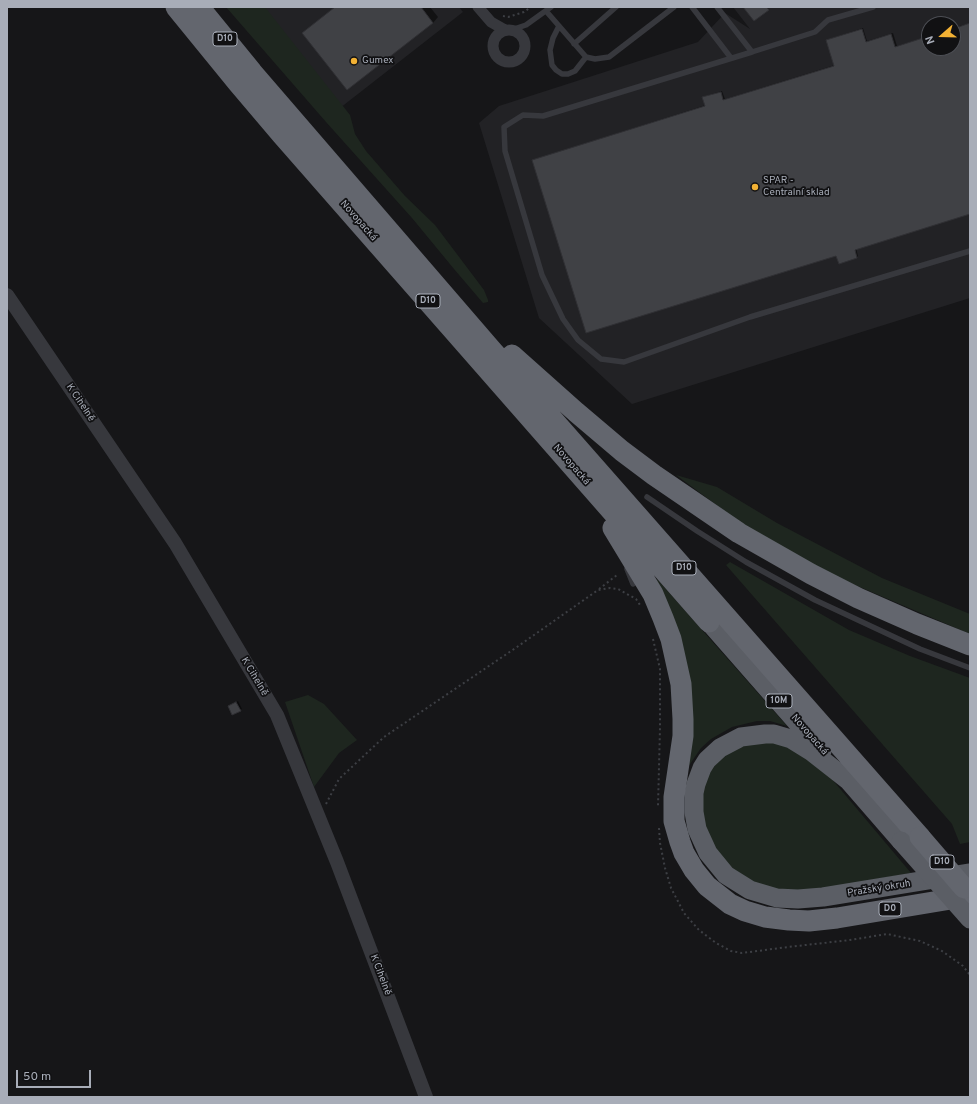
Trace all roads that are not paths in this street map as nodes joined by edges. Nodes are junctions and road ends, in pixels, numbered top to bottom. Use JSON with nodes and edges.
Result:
{"nodes":[{"id":1,"x":176,"y":7,"type":"edge"},
{"id":2,"x":199,"y":7,"type":"edge"},
{"id":3,"x":478,"y":7,"type":"edge"},
{"id":4,"x":616,"y":7,"type":"edge"},
{"id":5,"x":674,"y":7,"type":"edge"},
{"id":6,"x":692,"y":7,"type":"edge"},
{"id":7,"x":716,"y":7,"type":"edge"},
{"id":8,"x":873,"y":7,"type":"edge"},
{"id":9,"x":548,"y":9,"type":"edge"},
{"id":10,"x":559,"y":26,"type":"junction"},
{"id":11,"x":508,"y":30,"type":"joint"},
{"id":12,"x":574,"y":44,"type":"junction"},
{"id":13,"x":752,"y":52,"type":"junction"},
{"id":14,"x":586,"y":57,"type":"junction"},
{"id":15,"x":731,"y":58,"type":"junction"},
{"id":16,"x":970,"y":251,"type":"edge"},
{"id":17,"x":7,"y":295,"type":"edge"},
{"id":18,"x":449,"y":299,"type":"junction"},
{"id":19,"x":574,"y":468,"type":"junction"},
{"id":20,"x":647,"y":497,"type":"dead end"},
{"id":21,"x":624,"y":562,"type":"dead end"},
{"id":22,"x":633,"y":584,"type":"dead end"},
{"id":23,"x":709,"y":622,"type":"joint"},
{"id":24,"x":970,"y":645,"type":"edge"},
{"id":25,"x":970,"y":668,"type":"edge"},
{"id":26,"x":849,"y":781,"type":"junction"},
{"id":27,"x":910,"y":839,"type":"junction"},
{"id":28,"x":970,"y":873,"type":"edge"},
{"id":29,"x":970,"y":895,"type":"edge"},
{"id":30,"x":970,"y":919,"type":"edge"},
{"id":31,"x":426,"y":1097,"type":"edge"}],
"edges":[{"from":1,"to":19,"type":"highway","name":"Novopacká","number":"D10"},
{"from":2,"to":18,"type":"highway","name":"Novopacká","number":"D10"},
{"from":3,"to":11,"type":"street"},
{"from":4,"to":12,"type":"lane"},
{"from":5,"to":14,"type":"lane"},
{"from":6,"to":15,"type":"lane"},
{"from":7,"to":13,"type":"lane"},
{"from":8,"to":13,"type":"lane"},
{"from":9,"to":10,"type":"lane"},
{"from":9,"to":11,"type":"lane"},
{"from":10,"to":12,"type":"lane"},
{"from":10,"to":14,"type":"lane"},
{"from":12,"to":14,"type":"lane"},
{"from":13,"to":15,"type":"lane"},
{"from":15,"to":16,"type":"lane"},
{"from":17,"to":31,"type":"street","name":"K Cihelně"},
{"from":18,"to":24,"type":"highway"},
{"from":18,"to":27,"type":"highway","name":"Novopacká","number":"D10"},
{"from":19,"to":23,"type":"highway","name":"Novopacká"},
{"from":19,"to":29,"type":"highway","number":"D0"},
{"from":20,"to":25,"type":"lane"},
{"from":21,"to":22,"type":"lane"},
{"from":23,"to":26,"type":"highway","name":"Novopacká","number":"10M"},
{"from":26,"to":27,"type":"highway","name":"Novopacká","number":"10M"},
{"from":26,"to":28,"type":"highway","name":"Pražský okruh"},
{"from":27,"to":29,"type":"highway","name":"Novopacká","number":"D10","bridge":true},
{"from":27,"to":30,"type":"highway","name":"Novopacká","number":"10M","bridge":true}]}
